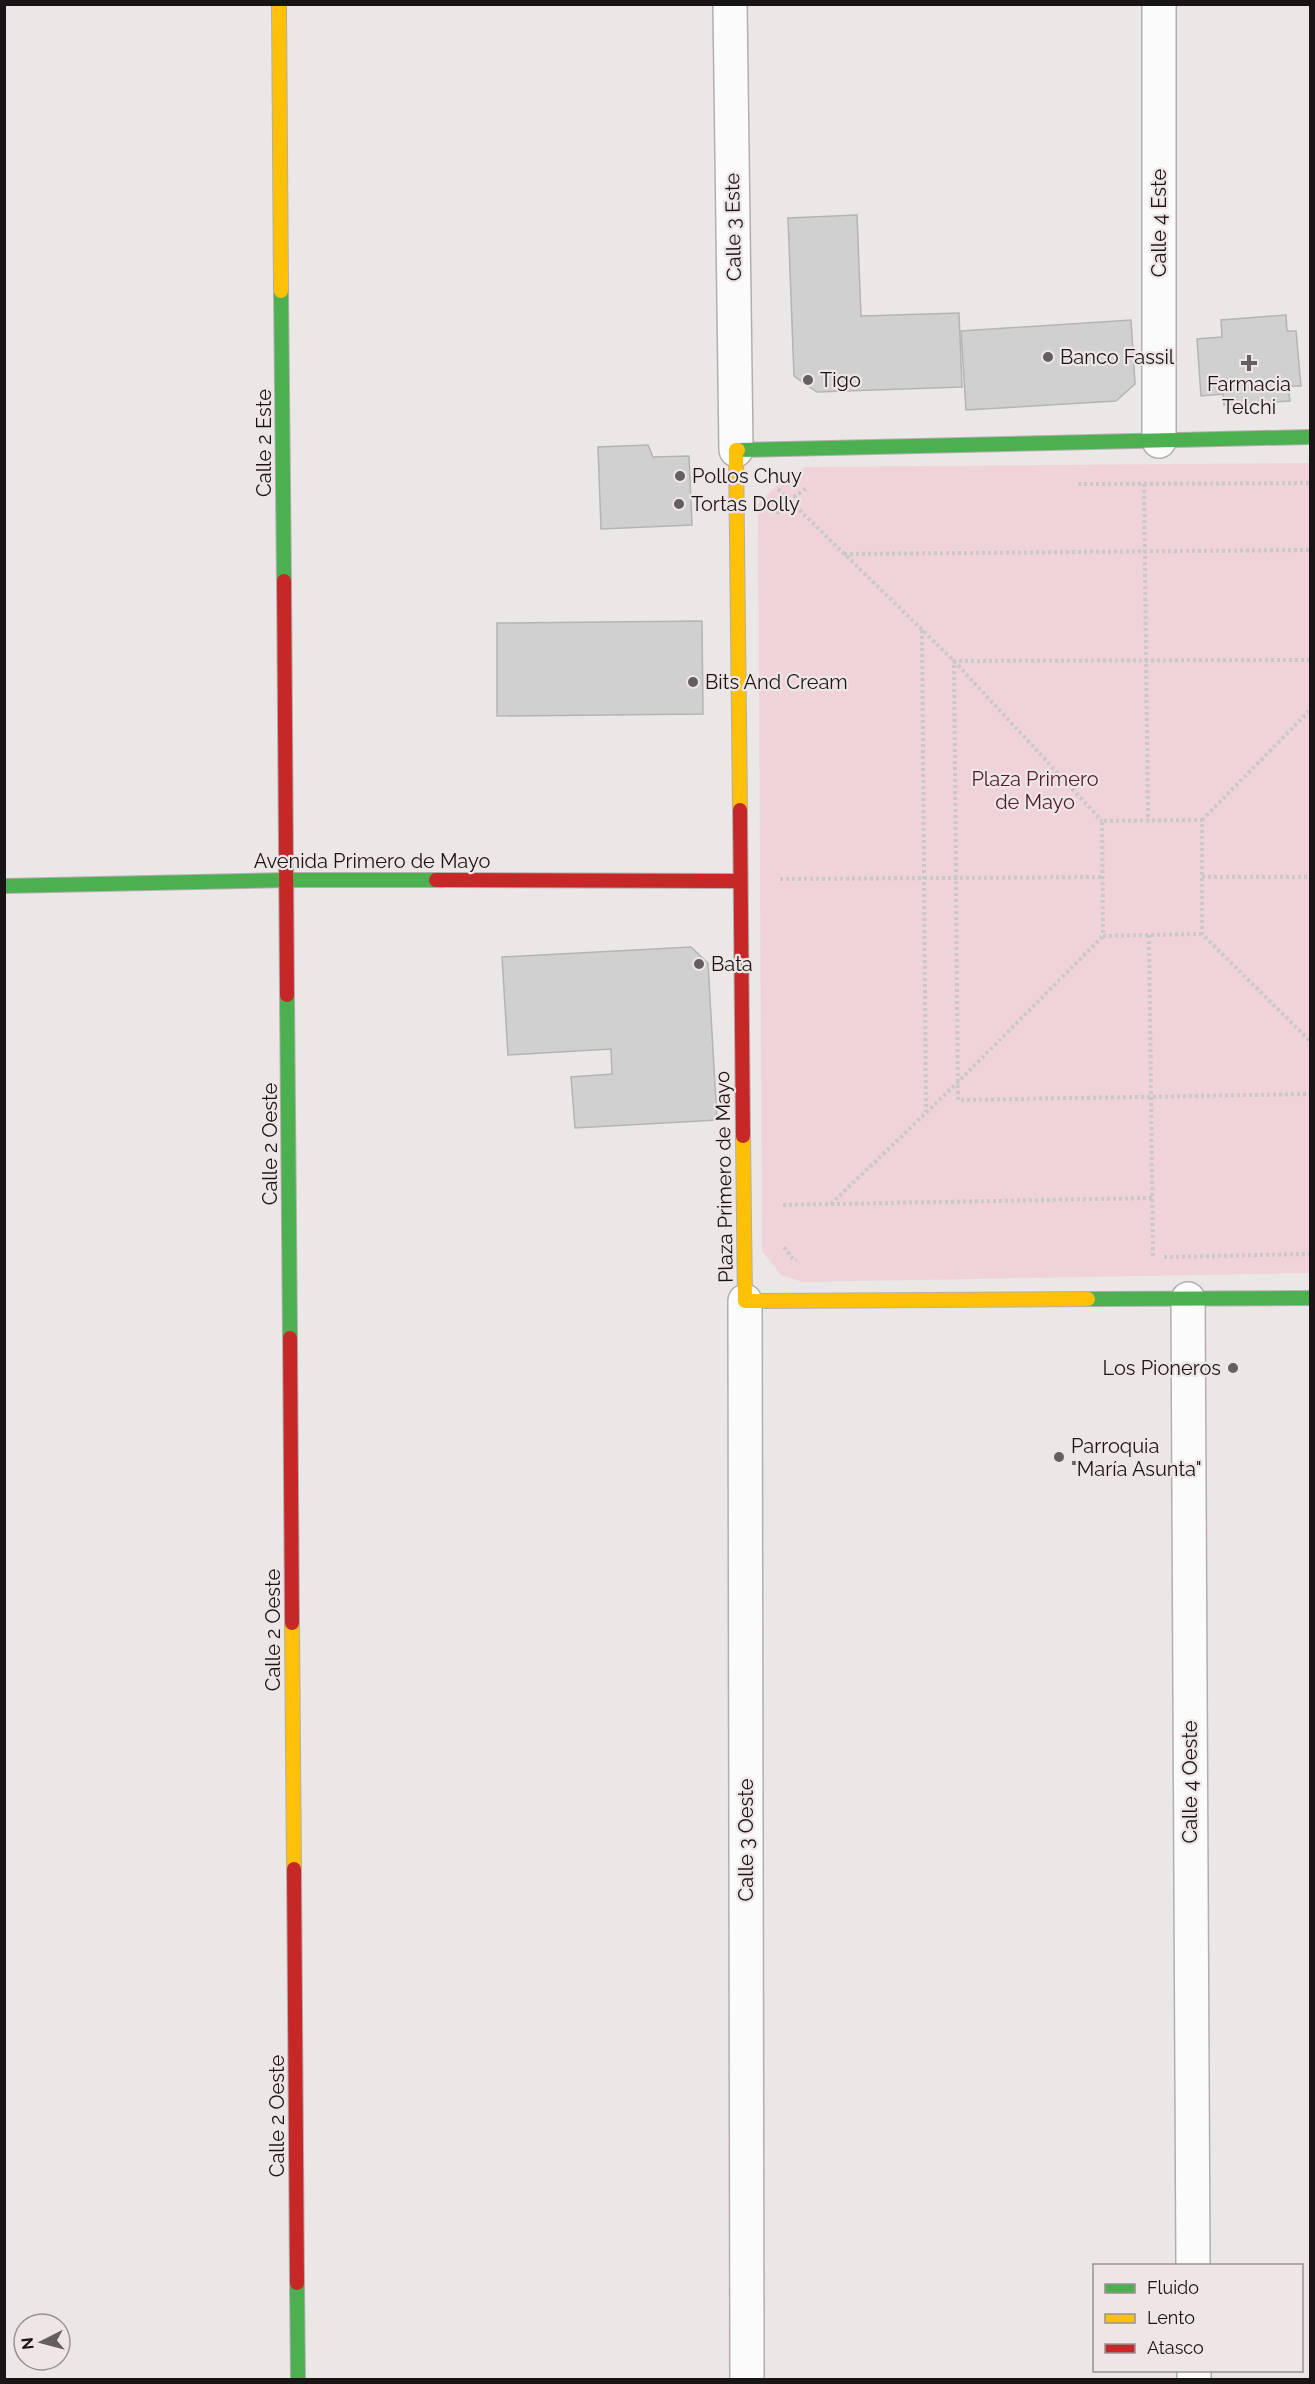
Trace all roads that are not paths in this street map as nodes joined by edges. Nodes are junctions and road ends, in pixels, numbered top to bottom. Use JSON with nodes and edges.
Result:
{"nodes":[{"id":1,"x":279,"y":4,"type":"edge"},
{"id":2,"x":730,"y":4,"type":"edge"},
{"id":3,"x":1159,"y":4,"type":"edge"},
{"id":4,"x":1311,"y":437,"type":"edge"},
{"id":5,"x":1159,"y":441,"type":"junction"},
{"id":6,"x":736,"y":450,"type":"junction"},
{"id":7,"x":287,"y":880,"type":"junction"},
{"id":8,"x":740,"y":881,"type":"junction"},
{"id":9,"x":4,"y":886,"type":"edge"},
{"id":10,"x":1311,"y":1298,"type":"edge"},
{"id":11,"x":1188,"y":1299,"type":"junction"},
{"id":12,"x":745,"y":1301,"type":"junction"},
{"id":13,"x":1193,"y":2264,"type":"edge"},
{"id":14,"x":298,"y":2379,"type":"edge"},
{"id":15,"x":747,"y":2379,"type":"edge"}],
"edges":[{"from":1,"to":7,"type":"street","name":"Calle 2 Este"},
{"from":2,"to":6,"type":"street","name":"Calle 3 Este"},
{"from":3,"to":5,"type":"street","name":"Calle 4 Este"},
{"from":4,"to":5,"type":"street"},
{"from":5,"to":6,"type":"street"},
{"from":6,"to":8,"type":"street","name":"Plaza Primero de Mayo"},
{"from":7,"to":8,"type":"street","name":"Avenida Primero de Mayo"},
{"from":7,"to":9,"type":"street","name":"Avenida Primero de Mayo"},
{"from":7,"to":14,"type":"street","name":"Calle 2 Oeste"},
{"from":8,"to":12,"type":"street","name":"Plaza Primero de Mayo"},
{"from":10,"to":11,"type":"street","name":"Plaza Primero de Mayo"},
{"from":11,"to":12,"type":"street","name":"Plaza Primero de Mayo"},
{"from":11,"to":13,"type":"street","name":"Calle 4 Oeste"},
{"from":12,"to":15,"type":"street","name":"Calle 3 Oeste"}]}
